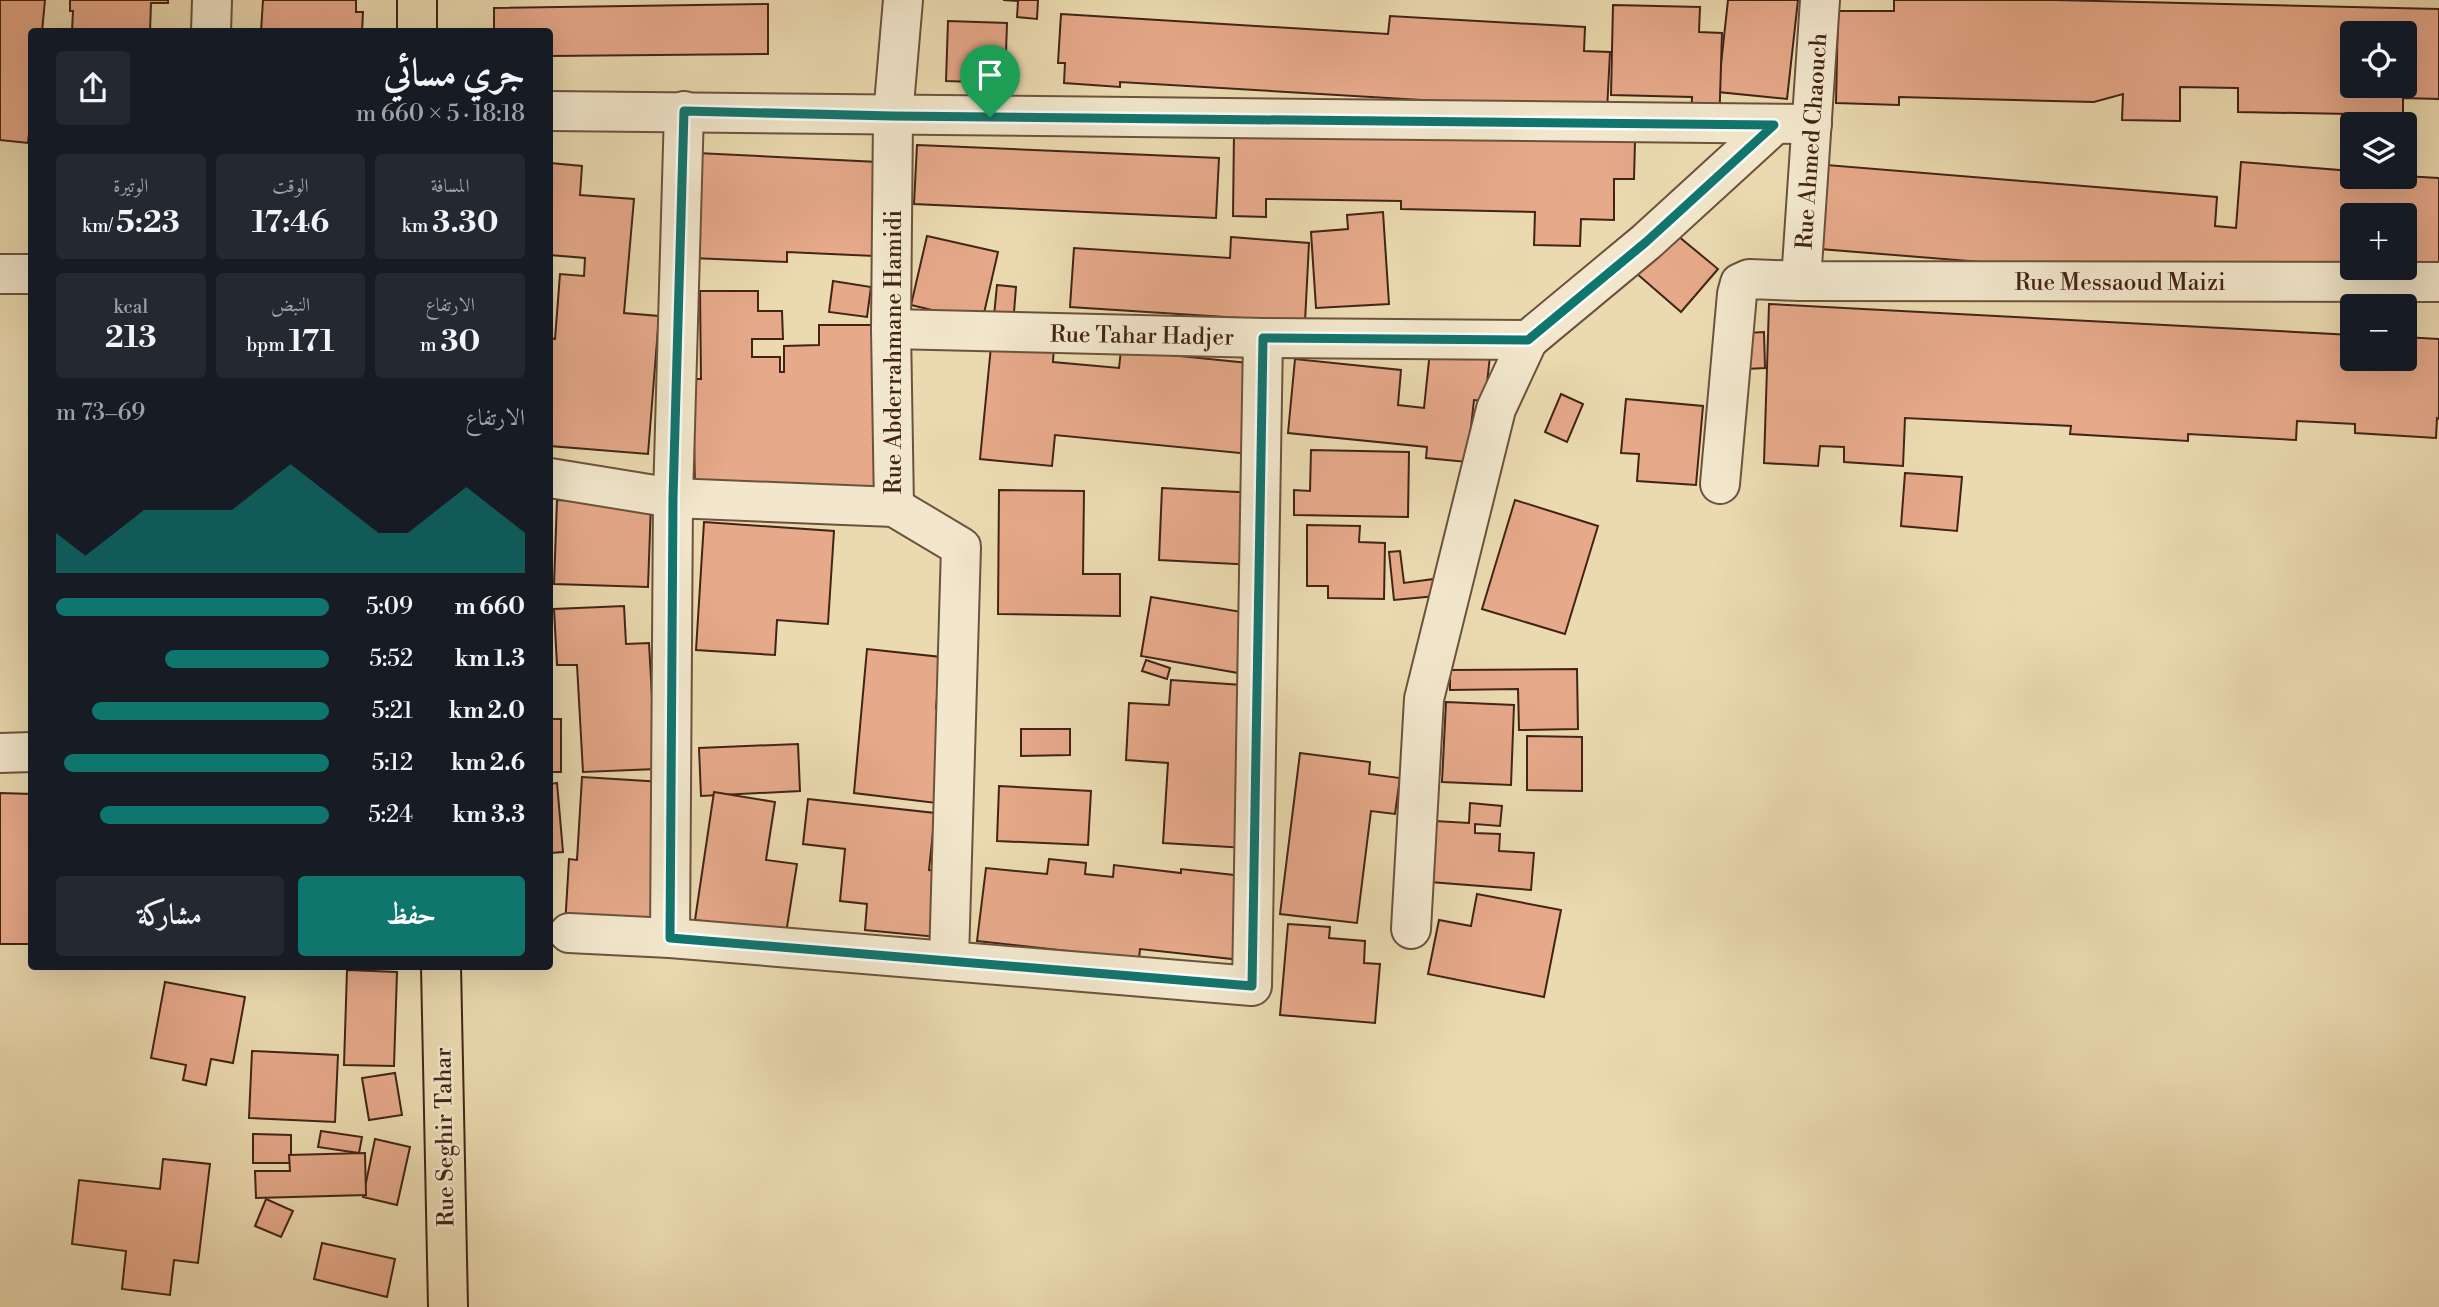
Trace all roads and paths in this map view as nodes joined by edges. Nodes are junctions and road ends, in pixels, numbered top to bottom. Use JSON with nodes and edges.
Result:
{"nodes":[{"id":1,"x":212,"y":0,"type":"edge"},
{"id":2,"x":417,"y":0,"type":"edge"},
{"id":3,"x":902,"y":0,"type":"edge"},
{"id":4,"x":1820,"y":0,"type":"edge"},
{"id":5,"x":211,"y":28,"type":"edge"},
{"id":6,"x":416,"y":28,"type":"edge"},
{"id":7,"x":553,"y":111,"type":"edge"},
{"id":8,"x":684,"y":111,"type":"junction"},
{"id":9,"x":892,"y":116,"type":"junction"},
{"id":10,"x":1812,"y":124,"type":"junction"},
{"id":11,"x":1774,"y":125,"type":"junction"},
{"id":12,"x":0,"y":274,"type":"edge"},
{"id":13,"x":28,"y":274,"type":"edge"},
{"id":14,"x":1801,"y":281,"type":"junction"},
{"id":15,"x":2439,"y":282,"type":"edge"},
{"id":16,"x":891,"y":329,"type":"junction"},
{"id":17,"x":1263,"y":338,"type":"junction"},
{"id":18,"x":1528,"y":340,"type":"junction"},
{"id":19,"x":553,"y":478,"type":"edge"},
{"id":20,"x":1720,"y":484,"type":"dead end"},
{"id":21,"x":673,"y":498,"type":"junction"},
{"id":22,"x":894,"y":507,"type":"junction"},
{"id":23,"x":28,"y":752,"type":"edge"},
{"id":24,"x":0,"y":753,"type":"edge"},
{"id":25,"x":1411,"y":929,"type":"dead end"},
{"id":26,"x":569,"y":933,"type":"dead end"},
{"id":27,"x":670,"y":938,"type":"junction"},
{"id":28,"x":949,"y":960,"type":"junction"},
{"id":29,"x":441,"y":970,"type":"edge"},
{"id":30,"x":448,"y":1307,"type":"edge"}],
"edges":[{"from":1,"to":5,"type":"street"},
{"from":2,"to":6,"type":"main road"},
{"from":3,"to":9,"type":"street","name":"Rue Abderrahmane Hamidi"},
{"from":4,"to":10,"type":"street","name":"Rue Ahmed Chaouch"},
{"from":7,"to":8,"type":"street"},
{"from":8,"to":9,"type":"street"},
{"from":8,"to":21,"type":"street"},
{"from":9,"to":11,"type":"street"},
{"from":9,"to":16,"type":"street","name":"Rue Abderrahmane Hamidi"},
{"from":10,"to":11,"type":"street"},
{"from":10,"to":14,"type":"street","name":"Rue Ahmed Chaouch"},
{"from":11,"to":18,"type":"street"},
{"from":12,"to":13,"type":"street"},
{"from":14,"to":15,"type":"street","name":"Rue Messaoud Maizi"},
{"from":14,"to":20,"type":"street","name":"Rue Messaoud Maizi"},
{"from":16,"to":17,"type":"street","name":"Rue Tahar Hadjer"},
{"from":16,"to":22,"type":"street","name":"Rue Abderrahmane Hamidi"},
{"from":17,"to":18,"type":"street","name":"Rue Tahar Hadjer"},
{"from":17,"to":28,"type":"street"},
{"from":18,"to":25,"type":"street"},
{"from":19,"to":21,"type":"street"},
{"from":21,"to":22,"type":"street"},
{"from":21,"to":27,"type":"street"},
{"from":22,"to":28,"type":"street","name":"Rue Abderrahmane Hamidi"},
{"from":23,"to":24,"type":"street"},
{"from":26,"to":27,"type":"street"},
{"from":27,"to":28,"type":"street"},
{"from":29,"to":30,"type":"main road","name":"Rue Seghir Tahar"}]}
